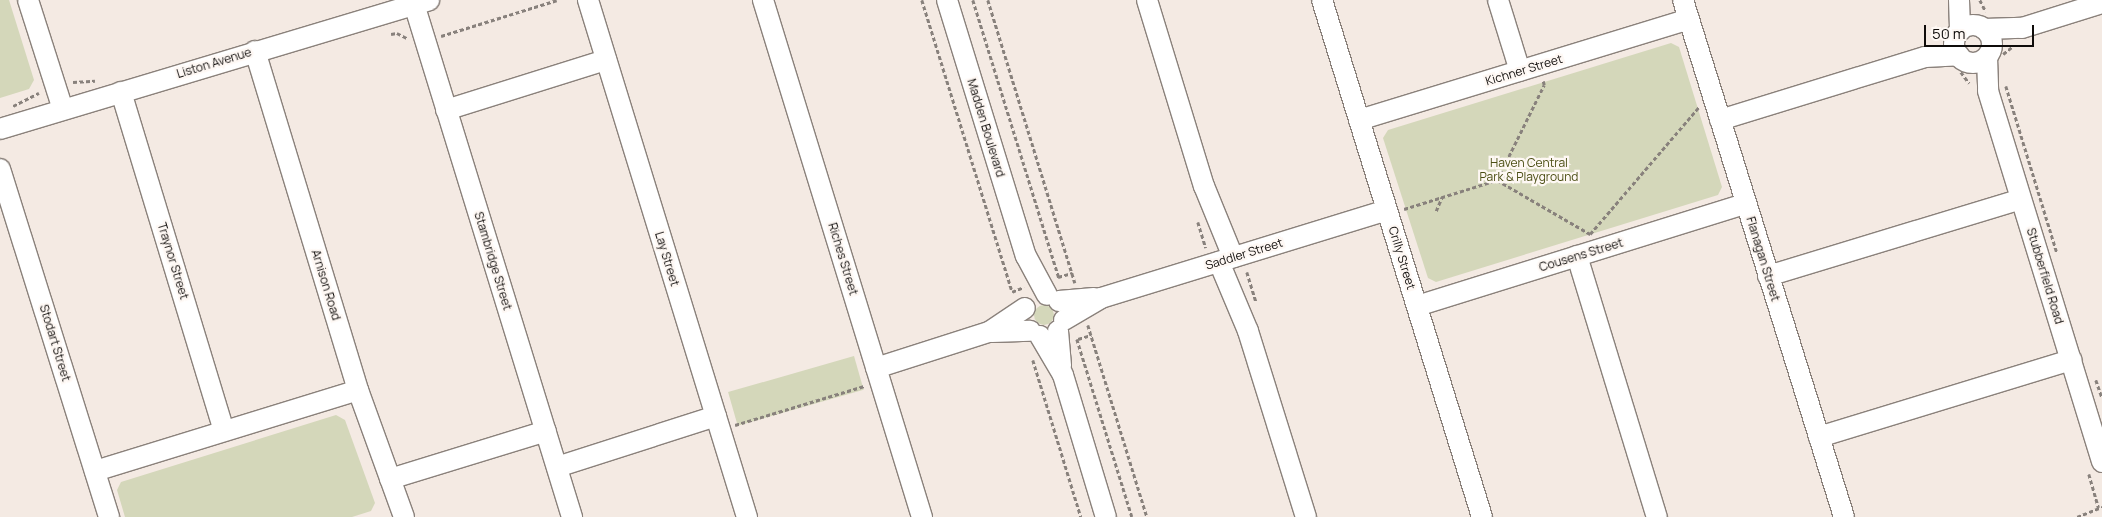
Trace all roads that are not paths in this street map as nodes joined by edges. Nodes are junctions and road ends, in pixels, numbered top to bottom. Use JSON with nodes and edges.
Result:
{"nodes":[{"id":1,"x":28,"y":0,"type":"edge"},
{"id":2,"x":588,"y":0,"type":"edge"},
{"id":3,"x":763,"y":0,"type":"edge"},
{"id":4,"x":947,"y":0,"type":"edge"},
{"id":5,"x":1147,"y":0,"type":"edge"},
{"id":6,"x":1322,"y":0,"type":"edge"},
{"id":7,"x":1498,"y":0,"type":"edge"},
{"id":8,"x":1967,"y":1,"type":"edge"},
{"id":9,"x":422,"y":2,"type":"edge"},
{"id":10,"x":2102,"y":4,"type":"edge"},
{"id":11,"x":1686,"y":9,"type":"edge"},
{"id":12,"x":1973,"y":43,"type":"junction"},
{"id":13,"x":255,"y":51,"type":"junction"},
{"id":14,"x":606,"y":60,"type":"junction"},
{"id":15,"x":1529,"y":68,"type":"junction"},
{"id":16,"x":121,"y":92,"type":"junction"},
{"id":17,"x":63,"y":110,"type":"junction"},
{"id":18,"x":446,"y":110,"type":"junction"},
{"id":19,"x":1717,"y":111,"type":"junction"},
{"id":20,"x":1359,"y":120,"type":"junction"},
{"id":21,"x":0,"y":129,"type":"edge"},
{"id":22,"x":0,"y":169,"type":"edge"},
{"id":23,"x":2021,"y":199,"type":"junction"},
{"id":24,"x":1746,"y":204,"type":"junction"},
{"id":25,"x":1395,"y":209,"type":"junction"},
{"id":26,"x":1577,"y":256,"type":"junction"},
{"id":27,"x":1226,"y":259,"type":"junction"},
{"id":28,"x":1768,"y":276,"type":"junction"},
{"id":29,"x":1417,"y":306,"type":"junction"},
{"id":30,"x":1050,"y":315,"type":"junction"},
{"id":31,"x":2071,"y":360,"type":"junction"},
{"id":32,"x":876,"y":368,"type":"junction"},
{"id":33,"x":358,"y":390,"type":"junction"},
{"id":34,"x":716,"y":416,"type":"junction"},
{"id":35,"x":224,"y":430,"type":"junction"},
{"id":36,"x":546,"y":430,"type":"junction"},
{"id":37,"x":1819,"y":437,"type":"junction"},
{"id":38,"x":2102,"y":462,"type":"edge"},
{"id":39,"x":557,"y":467,"type":"junction"},
{"id":40,"x":95,"y":471,"type":"junction"},
{"id":41,"x":390,"y":479,"type":"junction"},
{"id":42,"x":109,"y":517,"type":"edge"},
{"id":43,"x":404,"y":517,"type":"edge"},
{"id":44,"x":572,"y":517,"type":"edge"},
{"id":45,"x":747,"y":517,"type":"edge"},
{"id":46,"x":922,"y":517,"type":"edge"},
{"id":47,"x":1106,"y":517,"type":"edge"},
{"id":48,"x":1306,"y":517,"type":"edge"},
{"id":49,"x":1482,"y":517,"type":"edge"},
{"id":50,"x":1658,"y":517,"type":"edge"},
{"id":51,"x":1844,"y":517,"type":"edge"}],
"edges":[{"from":1,"to":17,"type":"street"},
{"from":2,"to":14,"type":"street","name":"Lay Street"},
{"from":3,"to":32,"type":"street","name":"Riches Street"},
{"from":4,"to":30,"type":"street","name":"Madden Boulevard"},
{"from":5,"to":27,"type":"street"},
{"from":6,"to":20,"type":"street","name":"Crilly Street"},
{"from":7,"to":15,"type":"street"},
{"from":8,"to":12,"type":"street","name":"Stubberfield Road"},
{"from":9,"to":13,"type":"street","name":"Liston Avenue"},
{"from":9,"to":18,"type":"street","name":"Stambridge Street"},
{"from":10,"to":12,"type":"street"},
{"from":11,"to":15,"type":"street","name":"Kichner Street"},
{"from":11,"to":19,"type":"street","name":"Flanagan Street"},
{"from":12,"to":19,"type":"street"},
{"from":12,"to":23,"type":"street","name":"Stubberfield Road"},
{"from":13,"to":16,"type":"street","name":"Liston Avenue"},
{"from":13,"to":33,"type":"street","name":"Arnison Road"},
{"from":14,"to":18,"type":"street"},
{"from":14,"to":34,"type":"street","name":"Lay Street"},
{"from":15,"to":20,"type":"street","name":"Kichner Street"},
{"from":16,"to":17,"type":"street","name":"Liston Avenue"},
{"from":16,"to":35,"type":"street","name":"Traynor Street"},
{"from":17,"to":21,"type":"street","name":"Liston Avenue"},
{"from":18,"to":36,"type":"street","name":"Stambridge Street"},
{"from":19,"to":24,"type":"street","name":"Flanagan Street"},
{"from":20,"to":25,"type":"street","name":"Crilly Street"},
{"from":22,"to":40,"type":"street","name":"Stodart Street"},
{"from":23,"to":28,"type":"street"},
{"from":23,"to":31,"type":"street","name":"Stubberfield Road"},
{"from":24,"to":26,"type":"street","name":"Cousens Street"},
{"from":24,"to":28,"type":"street","name":"Flanagan Street"},
{"from":25,"to":27,"type":"street","name":"Saddler Street"},
{"from":25,"to":29,"type":"street","name":"Crilly Street"},
{"from":26,"to":29,"type":"street","name":"Cousens Street"},
{"from":26,"to":50,"type":"street"},
{"from":27,"to":30,"type":"street","name":"Saddler Street"},
{"from":27,"to":48,"type":"street"},
{"from":28,"to":37,"type":"street","name":"Flanagan Street"},
{"from":29,"to":49,"type":"street","name":"Crilly Street"},
{"from":30,"to":32,"type":"street","name":"Saddler Street"},
{"from":30,"to":47,"type":"street","name":"Madden Boulevard"},
{"from":31,"to":37,"type":"street"},
{"from":31,"to":38,"type":"street","name":"Stubberfield Road"},
{"from":32,"to":46,"type":"street","name":"Riches Street"},
{"from":33,"to":35,"type":"street"},
{"from":33,"to":41,"type":"street","name":"Arnison Road"},
{"from":34,"to":39,"type":"street"},
{"from":34,"to":45,"type":"street","name":"Lay Street"},
{"from":35,"to":40,"type":"street"},
{"from":36,"to":39,"type":"street","name":"Stambridge Street"},
{"from":36,"to":41,"type":"street"},
{"from":37,"to":51,"type":"street","name":"Flanagan Street"},
{"from":39,"to":44,"type":"street","name":"Stambridge Street"},
{"from":40,"to":42,"type":"street","name":"Stodart Street"},
{"from":41,"to":43,"type":"street","name":"Arnison Road"}]}
